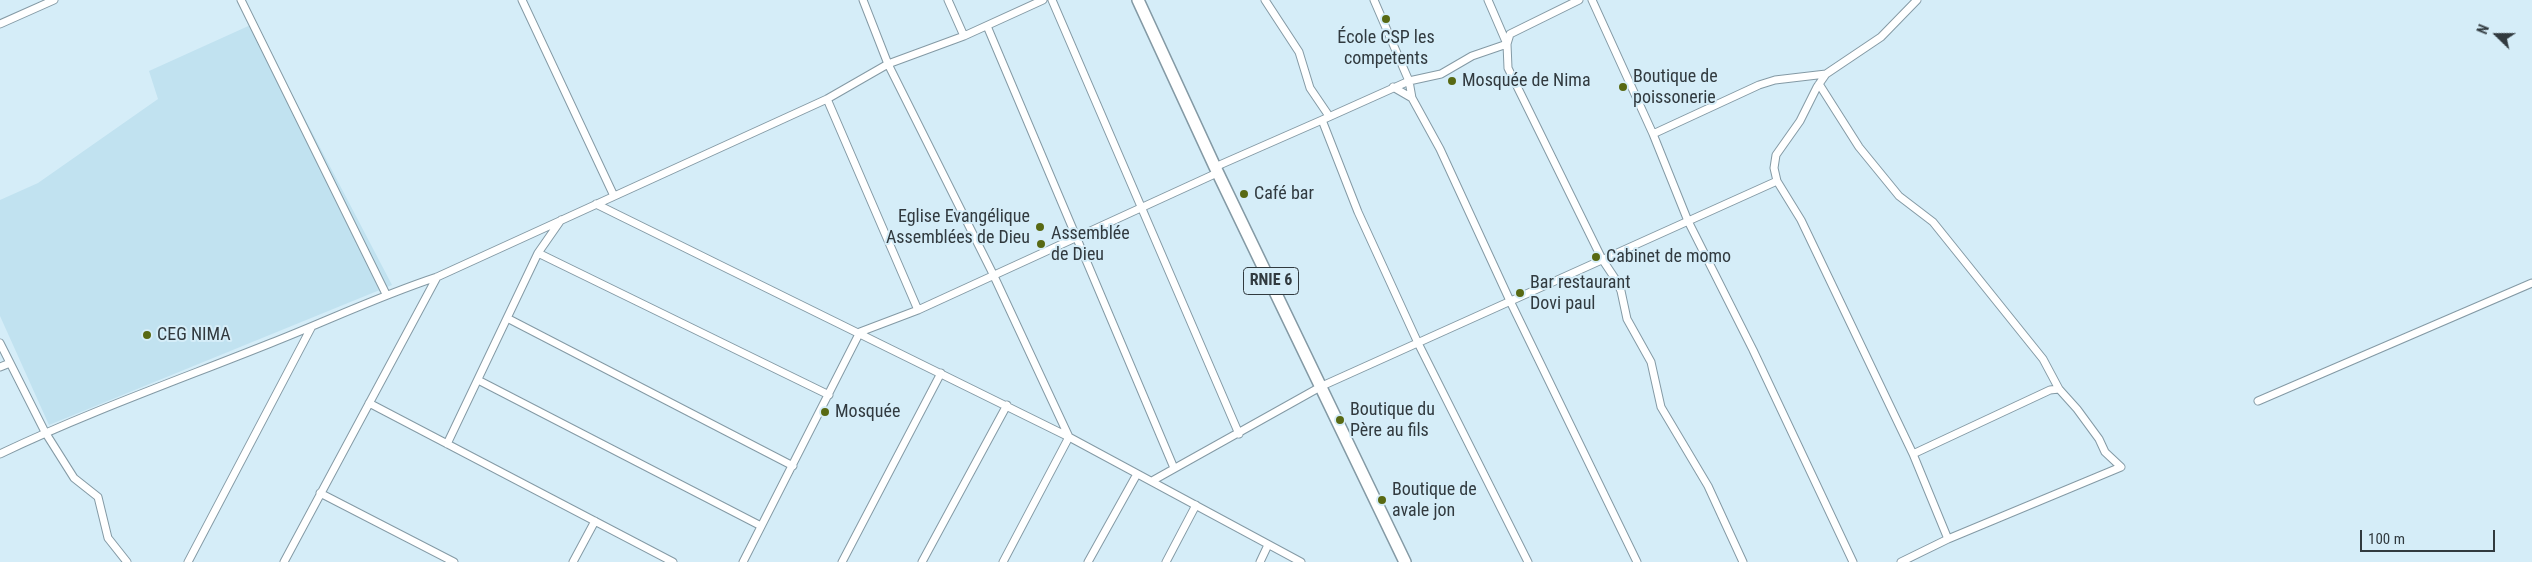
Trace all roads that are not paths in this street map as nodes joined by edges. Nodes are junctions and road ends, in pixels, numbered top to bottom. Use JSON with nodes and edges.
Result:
{"nodes":[{"id":1,"x":54,"y":0,"type":"edge"},
{"id":2,"x":241,"y":0,"type":"edge"},
{"id":3,"x":522,"y":0,"type":"edge"},
{"id":4,"x":863,"y":0,"type":"edge"},
{"id":5,"x":948,"y":0,"type":"edge"},
{"id":6,"x":1052,"y":0,"type":"edge"},
{"id":7,"x":1138,"y":0,"type":"edge"},
{"id":8,"x":1265,"y":0,"type":"edge"},
{"id":9,"x":1374,"y":0,"type":"edge"},
{"id":10,"x":1488,"y":0,"type":"edge"},
{"id":11,"x":1579,"y":0,"type":"edge"},
{"id":12,"x":1592,"y":0,"type":"edge"},
{"id":13,"x":1917,"y":0,"type":"edge"},
{"id":14,"x":1038,"y":1,"type":"edge"},
{"id":15,"x":0,"y":24,"type":"edge"},
{"id":16,"x":987,"y":26,"type":"junction"},
{"id":17,"x":964,"y":36,"type":"junction"},
{"id":18,"x":1507,"y":44,"type":"junction"},
{"id":19,"x":888,"y":64,"type":"junction"},
{"id":20,"x":1826,"y":74,"type":"junction"},
{"id":21,"x":1409,"y":81,"type":"junction"},
{"id":22,"x":1819,"y":84,"type":"junction"},
{"id":23,"x":1393,"y":87,"type":"junction"},
{"id":24,"x":1412,"y":98,"type":"junction"},
{"id":25,"x":827,"y":99,"type":"junction"},
{"id":26,"x":1329,"y":116,"type":"junction"},
{"id":27,"x":1322,"y":120,"type":"junction"},
{"id":28,"x":1653,"y":134,"type":"junction"},
{"id":29,"x":1216,"y":170,"type":"junction"},
{"id":30,"x":1777,"y":181,"type":"junction"},
{"id":31,"x":614,"y":196,"type":"junction"},
{"id":32,"x":596,"y":204,"type":"junction"},
{"id":33,"x":1142,"y":208,"type":"junction"},
{"id":34,"x":561,"y":220,"type":"junction"},
{"id":35,"x":1688,"y":220,"type":"junction"},
{"id":36,"x":1077,"y":237,"type":"junction"},
{"id":37,"x":538,"y":253,"type":"junction"},
{"id":38,"x":1602,"y":259,"type":"junction"},
{"id":39,"x":993,"y":274,"type":"junction"},
{"id":40,"x":437,"y":277,"type":"junction"},
{"id":41,"x":2532,"y":283,"type":"edge"},
{"id":42,"x":386,"y":294,"type":"junction"},
{"id":43,"x":1511,"y":303,"type":"junction"},
{"id":44,"x":918,"y":310,"type":"junction"},
{"id":45,"x":507,"y":318,"type":"junction"},
{"id":46,"x":311,"y":328,"type":"junction"},
{"id":47,"x":860,"y":332,"type":"junction"},
{"id":48,"x":0,"y":343,"type":"edge"},
{"id":49,"x":1418,"y":343,"type":"junction"},
{"id":50,"x":10,"y":363,"type":"junction"},
{"id":51,"x":0,"y":367,"type":"edge"},
{"id":52,"x":941,"y":373,"type":"junction"},
{"id":53,"x":478,"y":380,"type":"junction"},
{"id":54,"x":1322,"y":386,"type":"junction"},
{"id":55,"x":2059,"y":389,"type":"junction"},
{"id":56,"x":829,"y":396,"type":"junction"},
{"id":57,"x":2258,"y":401,"type":"dead end"},
{"id":58,"x":369,"y":403,"type":"junction"},
{"id":59,"x":1007,"y":405,"type":"junction"},
{"id":60,"x":45,"y":432,"type":"junction"},
{"id":61,"x":1239,"y":434,"type":"junction"},
{"id":62,"x":1069,"y":437,"type":"junction"},
{"id":63,"x":447,"y":444,"type":"junction"},
{"id":64,"x":0,"y":454,"type":"edge"},
{"id":65,"x":1913,"y":454,"type":"junction"},
{"id":66,"x":793,"y":466,"type":"junction"},
{"id":67,"x":1174,"y":468,"type":"junction"},
{"id":68,"x":1137,"y":474,"type":"junction"},
{"id":69,"x":1152,"y":481,"type":"junction"},
{"id":70,"x":320,"y":493,"type":"junction"},
{"id":71,"x":1196,"y":506,"type":"junction"},
{"id":72,"x":595,"y":521,"type":"junction"},
{"id":73,"x":761,"y":526,"type":"junction"},
{"id":74,"x":1948,"y":539,"type":"junction"},
{"id":75,"x":1268,"y":545,"type":"junction"},
{"id":76,"x":127,"y":562,"type":"edge"},
{"id":77,"x":188,"y":562,"type":"edge"},
{"id":78,"x":284,"y":562,"type":"edge"},
{"id":79,"x":454,"y":562,"type":"edge"},
{"id":80,"x":573,"y":562,"type":"edge"},
{"id":81,"x":673,"y":562,"type":"edge"},
{"id":82,"x":743,"y":562,"type":"edge"},
{"id":83,"x":842,"y":562,"type":"edge"},
{"id":84,"x":922,"y":562,"type":"edge"},
{"id":85,"x":1003,"y":562,"type":"edge"},
{"id":86,"x":1088,"y":562,"type":"edge"},
{"id":87,"x":1166,"y":562,"type":"edge"},
{"id":88,"x":1260,"y":562,"type":"edge"},
{"id":89,"x":1301,"y":562,"type":"edge"},
{"id":90,"x":1405,"y":562,"type":"edge"},
{"id":91,"x":1528,"y":562,"type":"edge"},
{"id":92,"x":1637,"y":562,"type":"edge"},
{"id":93,"x":1743,"y":562,"type":"edge"},
{"id":94,"x":1853,"y":562,"type":"edge"},
{"id":95,"x":1901,"y":562,"type":"edge"}],
"edges":[{"from":1,"to":15,"type":"street"},
{"from":2,"to":42,"type":"street"},
{"from":3,"to":31,"type":"street"},
{"from":4,"to":19,"type":"street"},
{"from":5,"to":17,"type":"street"},
{"from":6,"to":33,"type":"street"},
{"from":7,"to":29,"type":"main road","number":"RNIE 6"},
{"from":8,"to":26,"type":"street"},
{"from":9,"to":21,"type":"street"},
{"from":10,"to":18,"type":"street"},
{"from":11,"to":18,"type":"street"},
{"from":12,"to":28,"type":"street"},
{"from":13,"to":20,"type":"street"},
{"from":14,"to":16,"type":"street"},
{"from":16,"to":17,"type":"street"},
{"from":16,"to":36,"type":"street"},
{"from":17,"to":19,"type":"street"},
{"from":18,"to":21,"type":"street"},
{"from":18,"to":38,"type":"street"},
{"from":19,"to":25,"type":"street"},
{"from":19,"to":39,"type":"street"},
{"from":20,"to":22,"type":"street"},
{"from":20,"to":28,"type":"street"},
{"from":21,"to":23,"type":"street"},
{"from":21,"to":24,"type":"street"},
{"from":22,"to":30,"type":"street"},
{"from":22,"to":55,"type":"street"},
{"from":23,"to":24,"type":"street"},
{"from":23,"to":26,"type":"street"},
{"from":24,"to":43,"type":"street"},
{"from":25,"to":31,"type":"street"},
{"from":25,"to":44,"type":"street"},
{"from":26,"to":27,"type":"street"},
{"from":27,"to":29,"type":"street"},
{"from":27,"to":49,"type":"street"},
{"from":28,"to":35,"type":"street"},
{"from":29,"to":33,"type":"street"},
{"from":29,"to":54,"type":"main road","number":"RNIE 6"},
{"from":30,"to":35,"type":"street"},
{"from":30,"to":65,"type":"street"},
{"from":31,"to":32,"type":"street"},
{"from":32,"to":34,"type":"street"},
{"from":32,"to":47,"type":"street"},
{"from":33,"to":36,"type":"street"},
{"from":33,"to":61,"type":"street"},
{"from":34,"to":37,"type":"street"},
{"from":34,"to":40,"type":"street"},
{"from":35,"to":38,"type":"street"},
{"from":35,"to":94,"type":"street"},
{"from":36,"to":39,"type":"street"},
{"from":36,"to":67,"type":"street"},
{"from":37,"to":45,"type":"street"},
{"from":37,"to":56,"type":"street"},
{"from":38,"to":43,"type":"street"},
{"from":38,"to":93,"type":"street"},
{"from":39,"to":44,"type":"street"},
{"from":39,"to":62,"type":"street"},
{"from":40,"to":42,"type":"street"},
{"from":40,"to":58,"type":"street"},
{"from":41,"to":57,"type":"street"},
{"from":42,"to":46,"type":"street"},
{"from":43,"to":49,"type":"street"},
{"from":43,"to":92,"type":"street"},
{"from":44,"to":47,"type":"street"},
{"from":45,"to":53,"type":"street"},
{"from":45,"to":66,"type":"street"},
{"from":46,"to":60,"type":"street"},
{"from":46,"to":77,"type":"street"},
{"from":47,"to":52,"type":"street"},
{"from":47,"to":56,"type":"street"},
{"from":48,"to":50,"type":"street"},
{"from":49,"to":54,"type":"street"},
{"from":49,"to":91,"type":"street"},
{"from":50,"to":51,"type":"street"},
{"from":50,"to":60,"type":"street"},
{"from":52,"to":59,"type":"street"},
{"from":52,"to":83,"type":"street"},
{"from":53,"to":63,"type":"street"},
{"from":53,"to":73,"type":"street"},
{"from":54,"to":61,"type":"street"},
{"from":54,"to":90,"type":"main road","number":"RNIE 6"},
{"from":55,"to":65,"type":"street"},
{"from":55,"to":74,"type":"street"},
{"from":56,"to":66,"type":"street"},
{"from":58,"to":63,"type":"street"},
{"from":58,"to":70,"type":"street"},
{"from":59,"to":62,"type":"street"},
{"from":59,"to":84,"type":"street"},
{"from":60,"to":64,"type":"street"},
{"from":60,"to":76,"type":"street"},
{"from":61,"to":67,"type":"street"},
{"from":62,"to":68,"type":"street"},
{"from":62,"to":85,"type":"street"},
{"from":63,"to":72,"type":"street"},
{"from":65,"to":74,"type":"street"},
{"from":66,"to":73,"type":"street"},
{"from":67,"to":69,"type":"street"},
{"from":68,"to":69,"type":"street"},
{"from":68,"to":86,"type":"street"},
{"from":69,"to":71,"type":"street"},
{"from":70,"to":78,"type":"street"},
{"from":70,"to":79,"type":"street"},
{"from":71,"to":75,"type":"street"},
{"from":71,"to":87,"type":"street"},
{"from":72,"to":80,"type":"street"},
{"from":72,"to":81,"type":"street"},
{"from":73,"to":82,"type":"street"},
{"from":74,"to":95,"type":"street"},
{"from":75,"to":88,"type":"street"},
{"from":75,"to":89,"type":"street"}]}
